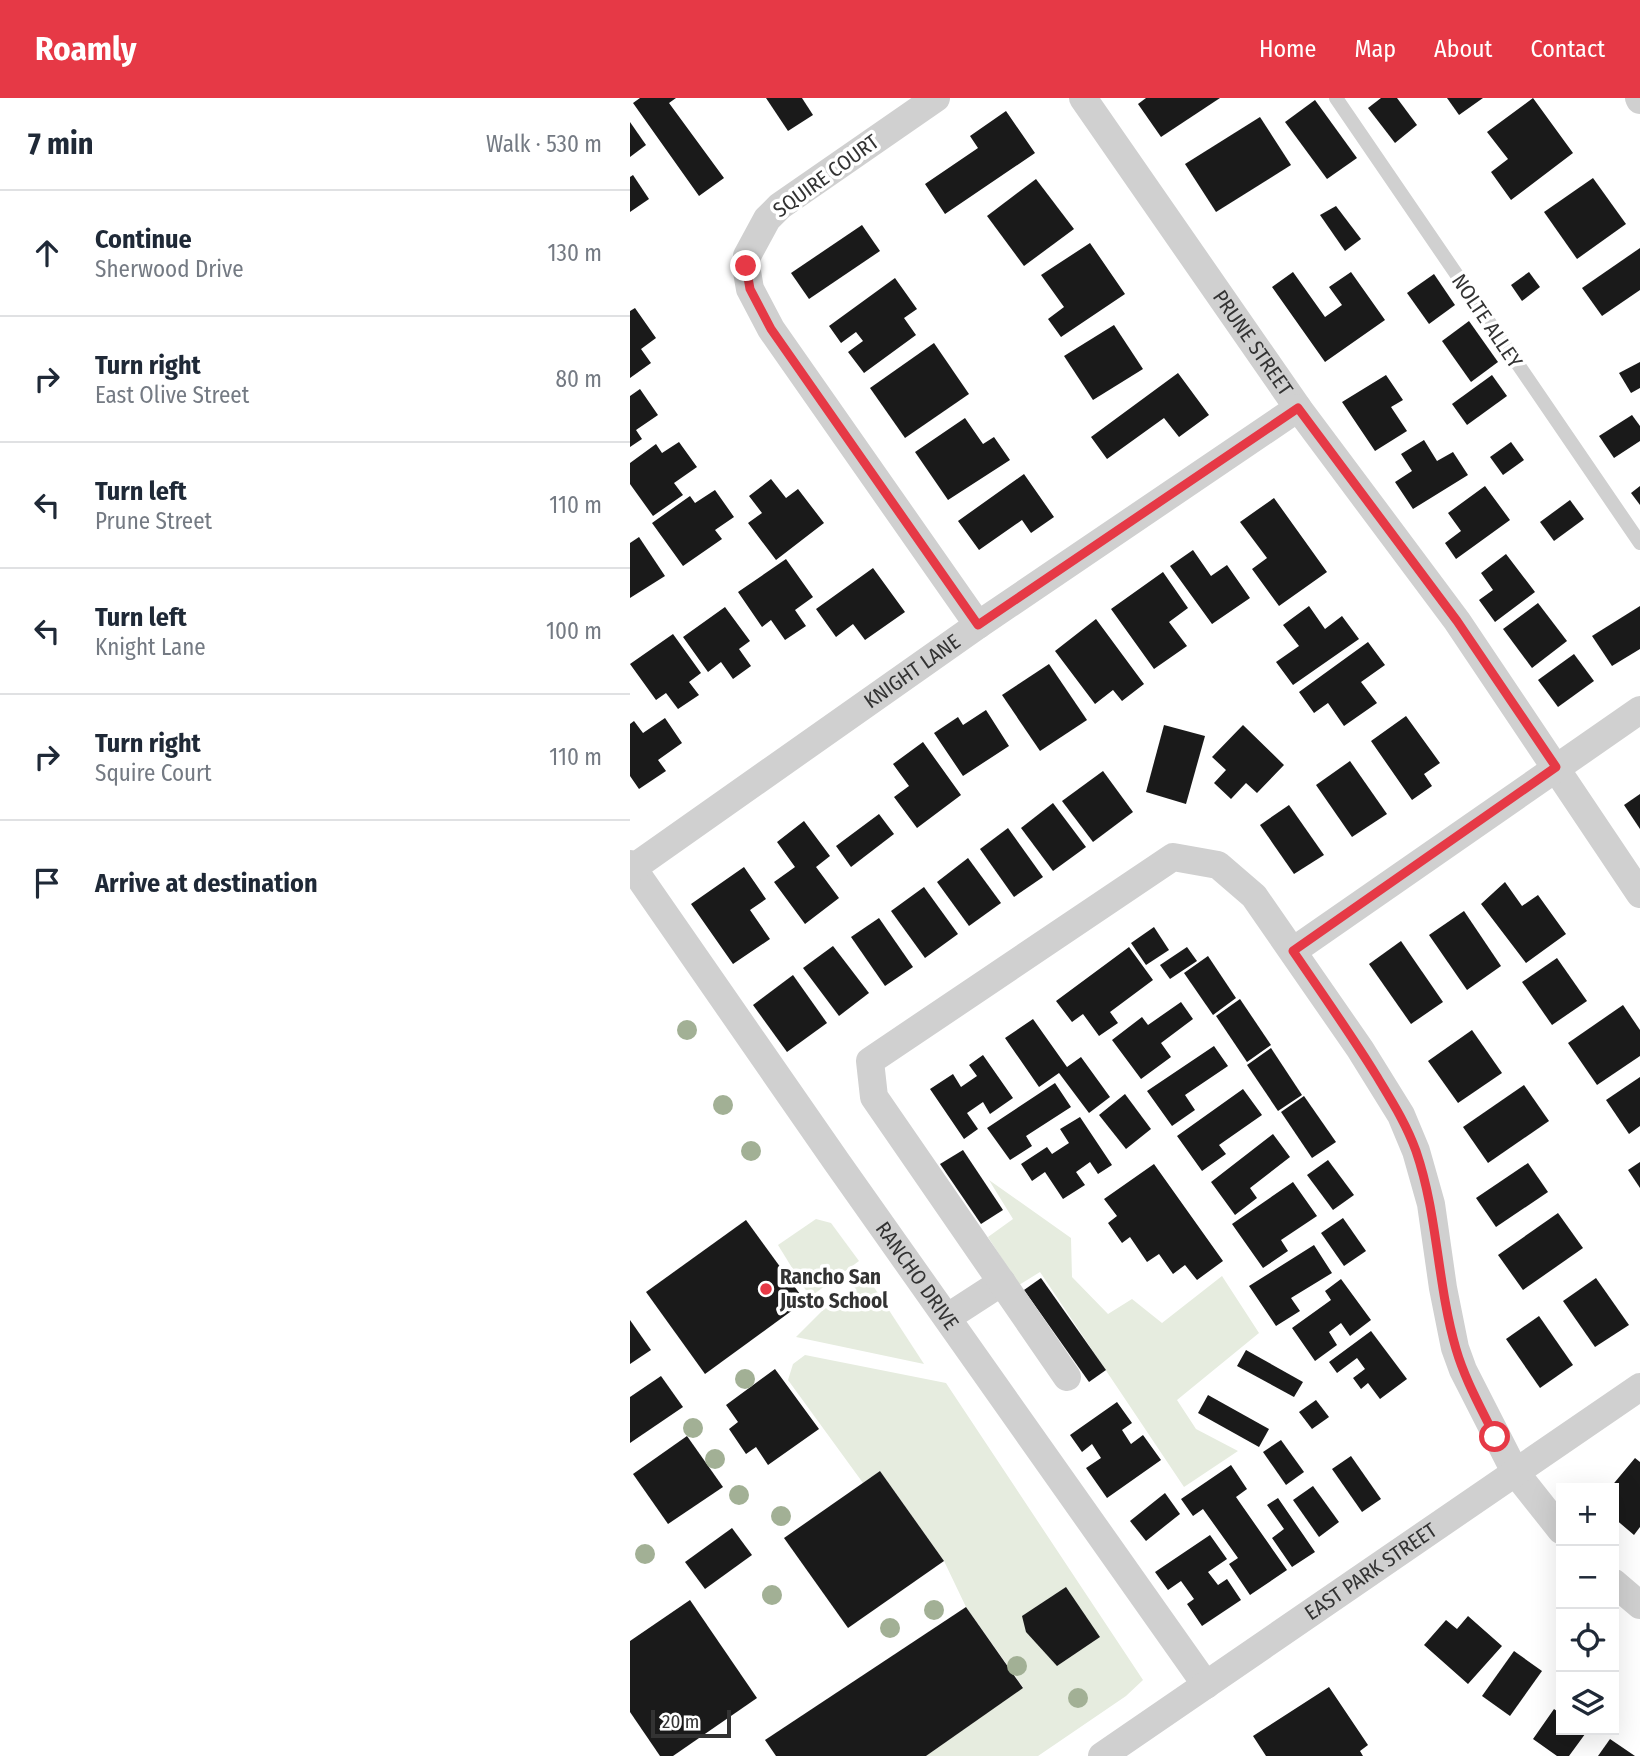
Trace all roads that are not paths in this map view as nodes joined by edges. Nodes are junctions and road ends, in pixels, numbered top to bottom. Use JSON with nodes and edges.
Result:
{"nodes":[{"id":1,"x":936,"y":98,"type":"edge"},
{"id":2,"x":1083,"y":98,"type":"edge"},
{"id":3,"x":1336,"y":98,"type":"edge"},
{"id":4,"x":1298,"y":408,"type":"junction"},
{"id":5,"x":1640,"y":543,"type":"edge"},
{"id":6,"x":978,"y":625,"type":"junction"},
{"id":7,"x":1640,"y":710,"type":"edge"},
{"id":8,"x":1556,"y":767,"type":"junction"},
{"id":9,"x":631,"y":867,"type":"edge"},
{"id":10,"x":1640,"y":894,"type":"edge"},
{"id":11,"x":1293,"y":951,"type":"junction"},
{"id":12,"x":1002,"y":1282,"type":"junction"},
{"id":13,"x":948,"y":1317,"type":"junction"},
{"id":14,"x":1067,"y":1377,"type":"dead end"},
{"id":15,"x":1640,"y":1387,"type":"edge"},
{"id":16,"x":1515,"y":1472,"type":"junction"},
{"id":17,"x":1556,"y":1524,"type":"edge"},
{"id":18,"x":1619,"y":1587,"type":"edge"},
{"id":19,"x":1640,"y":1605,"type":"edge"},
{"id":20,"x":1206,"y":1685,"type":"junction"},
{"id":21,"x":1102,"y":1756,"type":"edge"}],
"edges":[{"from":1,"to":6,"type":"street","name":"SQUIRE COURT"},
{"from":2,"to":4,"type":"street","name":"PRUNE STREET"},
{"from":3,"to":5,"type":"lane","name":"NOLTE ALLEY"},
{"from":4,"to":6,"type":"street","name":"KNIGHT LANE"},
{"from":4,"to":8,"type":"street","name":"PRUNE STREET"},
{"from":6,"to":9,"type":"street","name":"KNIGHT LANE"},
{"from":7,"to":8,"type":"street"},
{"from":8,"to":10,"type":"street","name":"PRUNE STREET"},
{"from":8,"to":11,"type":"street"},
{"from":9,"to":13,"type":"street","name":"RANCHO DRIVE"},
{"from":11,"to":12,"type":"street"},
{"from":11,"to":16,"type":"street"},
{"from":12,"to":13,"type":"street"},
{"from":12,"to":14,"type":"street"},
{"from":13,"to":20,"type":"street","name":"RANCHO DRIVE"},
{"from":15,"to":16,"type":"street","name":"EAST PARK STREET"},
{"from":16,"to":17,"type":"street"},
{"from":16,"to":20,"type":"street","name":"EAST PARK STREET"},
{"from":18,"to":19,"type":"street"},
{"from":20,"to":21,"type":"street","name":"EAST PARK STREET"}]}
